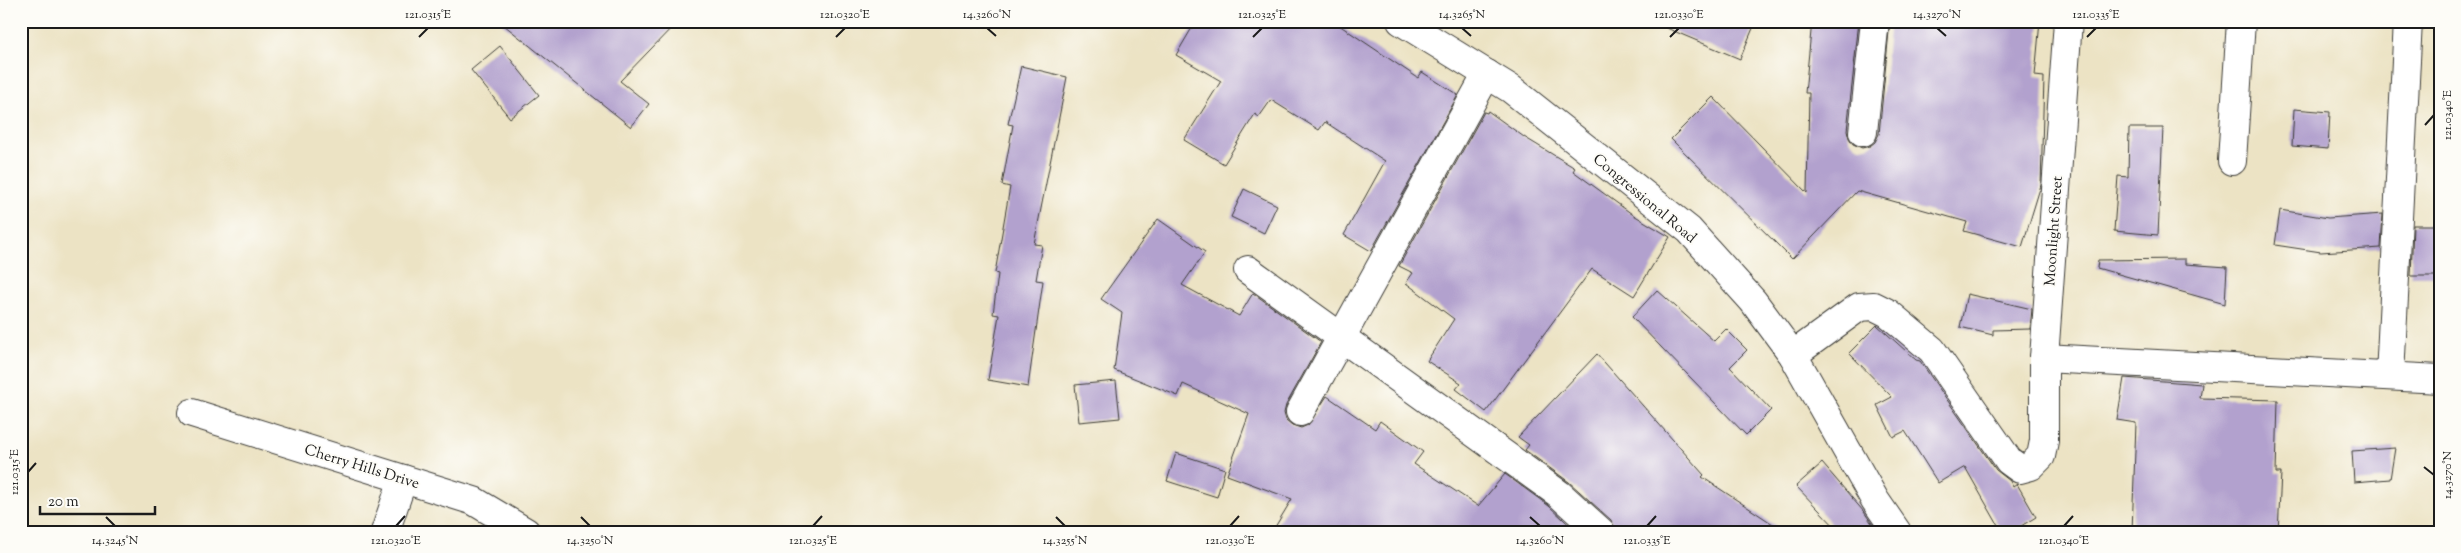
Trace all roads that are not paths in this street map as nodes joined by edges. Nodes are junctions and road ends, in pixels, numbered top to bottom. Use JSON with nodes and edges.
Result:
{"nodes":[{"id":1,"x":1401,"y":21,"type":"edge"},
{"id":2,"x":1875,"y":21,"type":"edge"},
{"id":3,"x":2068,"y":21,"type":"edge"},
{"id":4,"x":2241,"y":21,"type":"edge"},
{"id":5,"x":2408,"y":21,"type":"edge"},
{"id":6,"x":1487,"y":74,"type":"junction"},
{"id":7,"x":1863,"y":132,"type":"dead end"},
{"id":8,"x":2232,"y":161,"type":"dead end"},
{"id":9,"x":1248,"y":270,"type":"dead end"},
{"id":10,"x":1341,"y":338,"type":"junction"},
{"id":11,"x":1793,"y":355,"type":"junction"},
{"id":12,"x":2044,"y":358,"type":"junction"},
{"id":13,"x":2390,"y":376,"type":"junction"},
{"id":14,"x":2440,"y":379,"type":"edge"},
{"id":15,"x":1300,"y":412,"type":"dead end"},
{"id":16,"x":192,"y":414,"type":"dead end"},
{"id":17,"x":403,"y":479,"type":"junction"},
{"id":18,"x":385,"y":532,"type":"edge"},
{"id":19,"x":526,"y":532,"type":"edge"},
{"id":20,"x":1601,"y":532,"type":"edge"},
{"id":21,"x":1897,"y":532,"type":"edge"}],
"edges":[{"from":1,"to":6,"type":"street","name":"Congressional Road"},
{"from":2,"to":7,"type":"street"},
{"from":3,"to":12,"type":"street","name":"Moonlight Street"},
{"from":4,"to":8,"type":"street"},
{"from":5,"to":13,"type":"street"},
{"from":6,"to":10,"type":"street"},
{"from":6,"to":11,"type":"street","name":"Congressional Road"},
{"from":9,"to":10,"type":"street"},
{"from":10,"to":15,"type":"street"},
{"from":10,"to":20,"type":"street"},
{"from":11,"to":12,"type":"street","name":"Moonlight Street"},
{"from":11,"to":21,"type":"street","name":"Congressional Road"},
{"from":12,"to":13,"type":"street"},
{"from":13,"to":14,"type":"street"},
{"from":16,"to":17,"type":"street","name":"Cherry Hills Drive"},
{"from":17,"to":18,"type":"street"},
{"from":17,"to":19,"type":"street","name":"Cherry Hills Drive"}]}
